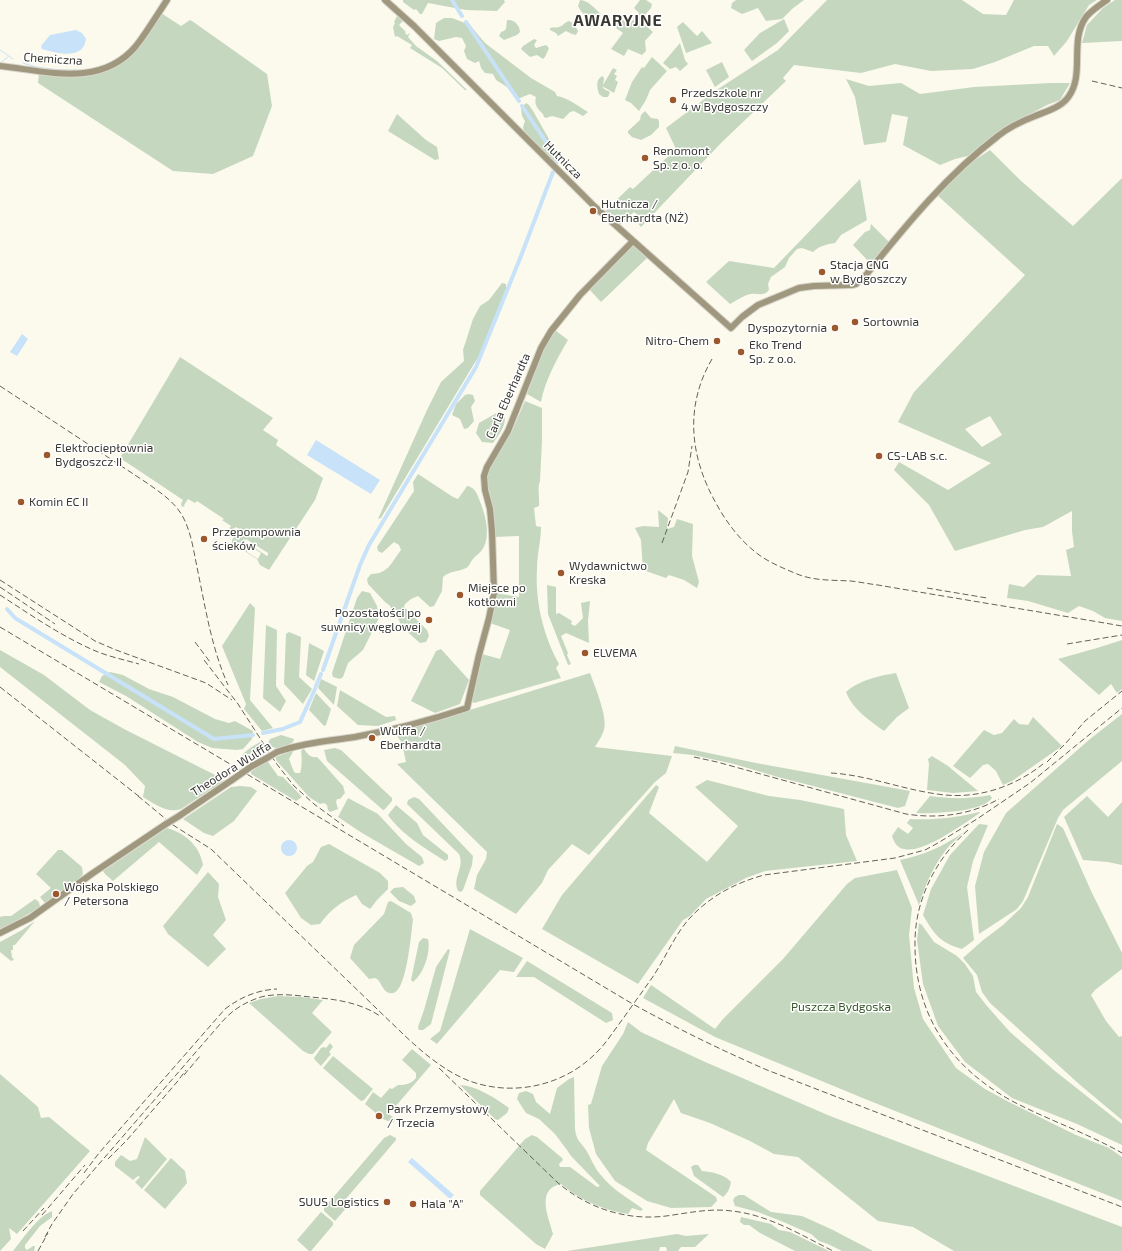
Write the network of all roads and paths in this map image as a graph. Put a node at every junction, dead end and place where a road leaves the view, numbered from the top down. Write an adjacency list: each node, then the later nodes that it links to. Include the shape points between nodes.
1 (167, 0): 4 (street, Chemiczna, via 136,46 120,61 106,69 71,74)
2 (385, 0): 5 (street, Hutnicza, via 594,206)
3 (1108, 0): 5 (street, Hutnicza, via 1089,14 1080,29 1077,71 1069,97 1057,107 1007,129 972,158 936,193 856,284 799,288 758,305 731,328)
4 (0, 66)
5 (633, 241): 6 (street, Carla Eberhardta, via 580,295 551,331 541,348 508,431 487,467 484,476 492,531 494,593)
6 (467, 708): 7 (street, Theodora Wulffa, bridge, via 401,727 296,746 277,752 252,766 30,918)
7 (0, 934)

